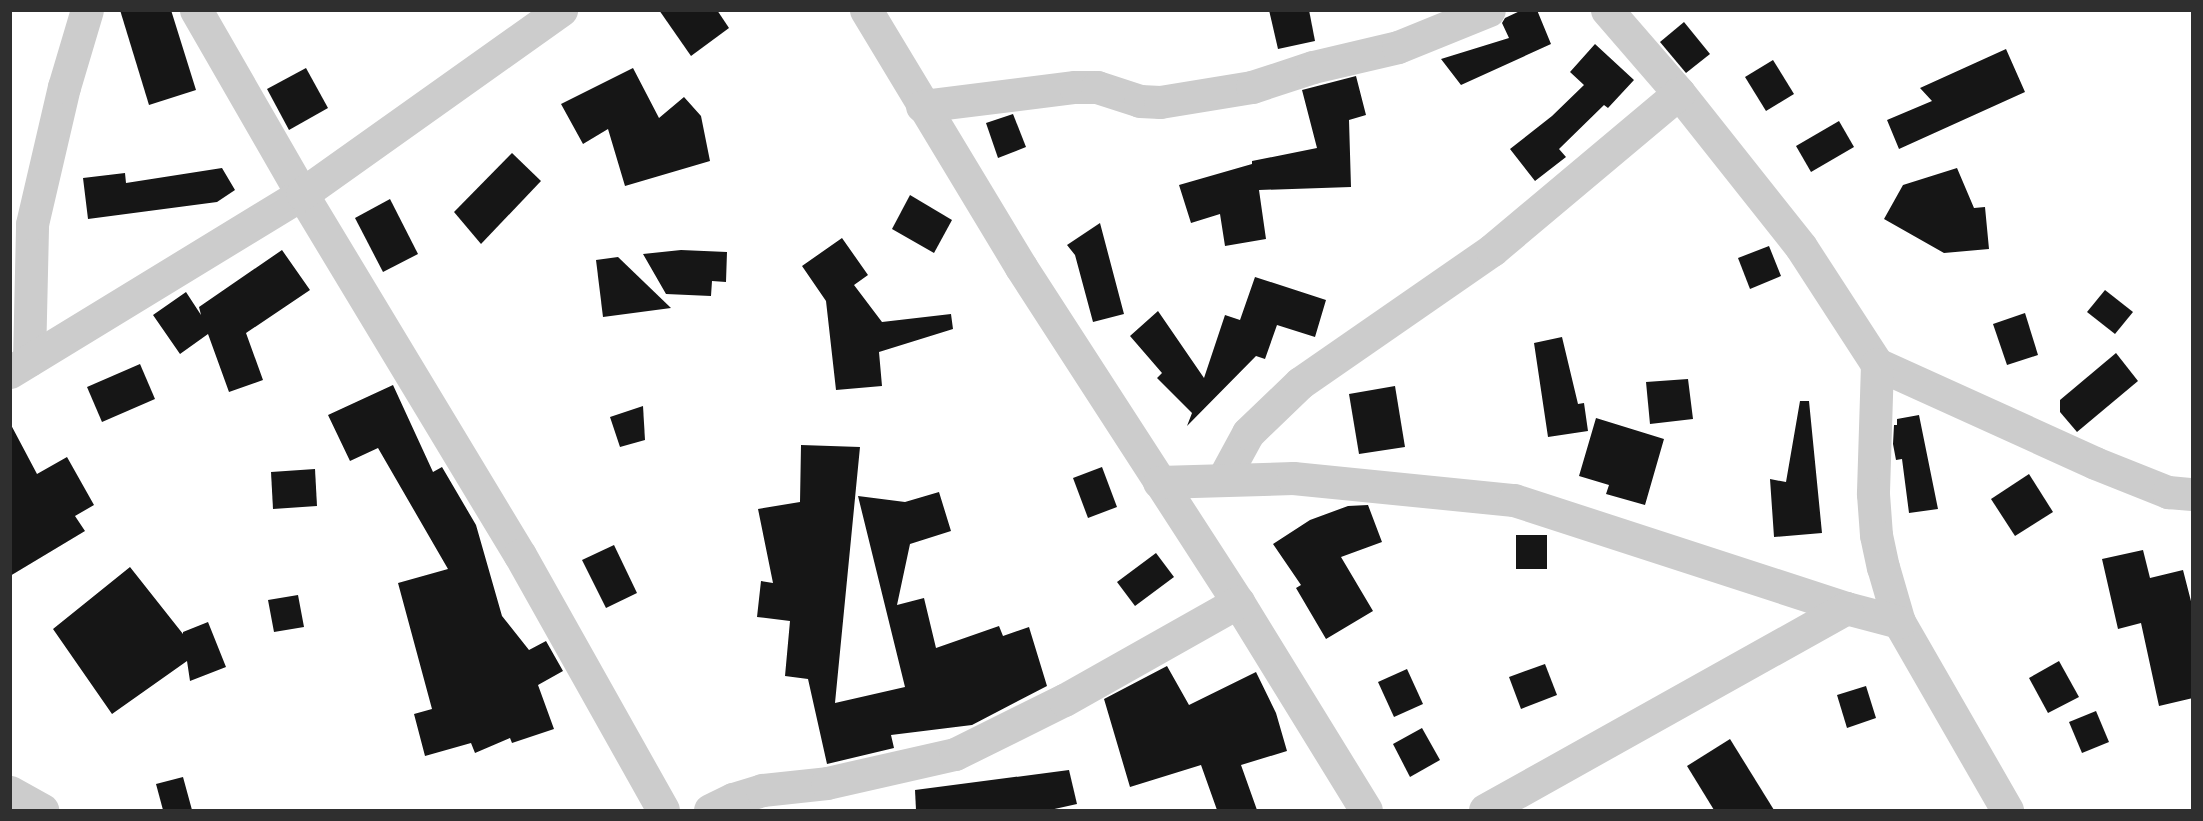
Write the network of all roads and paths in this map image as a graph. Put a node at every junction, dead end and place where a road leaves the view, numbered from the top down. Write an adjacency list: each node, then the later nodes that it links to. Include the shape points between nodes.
1 (87, 10): 11 (street, via 64,87 32,224)
2 (196, 10): 9 (street)
3 (561, 10): 9 (street)
4 (866, 10): 8 (street)
5 (1490, 10): 8 (street, via 1398,47 1313,67 1252,87 1188,98 1140,101 1097,87 1075,87)
6 (1607, 10): 7 (street)
7 (1679, 93): 10 (street, via 1802,247); 12 (street, via 1492,250 1300,383 1248,433)
8 (922, 106): 13 (street)
9 (303, 194): 11 (street); 20 (street, via 520,555)
10 (1877, 364): 14 (street, via 2095,463 2168,492); 17 (street, via 1873,494 1876,535)
11 (20, 366)
12 (1224, 479): 13 (street); 16 (street, via 1315,479 1514,500)
13 (1159, 482): 15 (street)
14 (2193, 494)
15 (1238, 602): 21 (street, via 1064,700 956,754 827,783 762,790); 22 (street)
16 (1846, 608): 17 (street); 23 (street)
17 (1899, 622): 24 (street)
18 (10, 792): 19 (street)
19 (42, 810)
20 (663, 810)
21 (710, 810)
22 (1366, 810)
23 (1485, 810)
24 (2007, 810)

